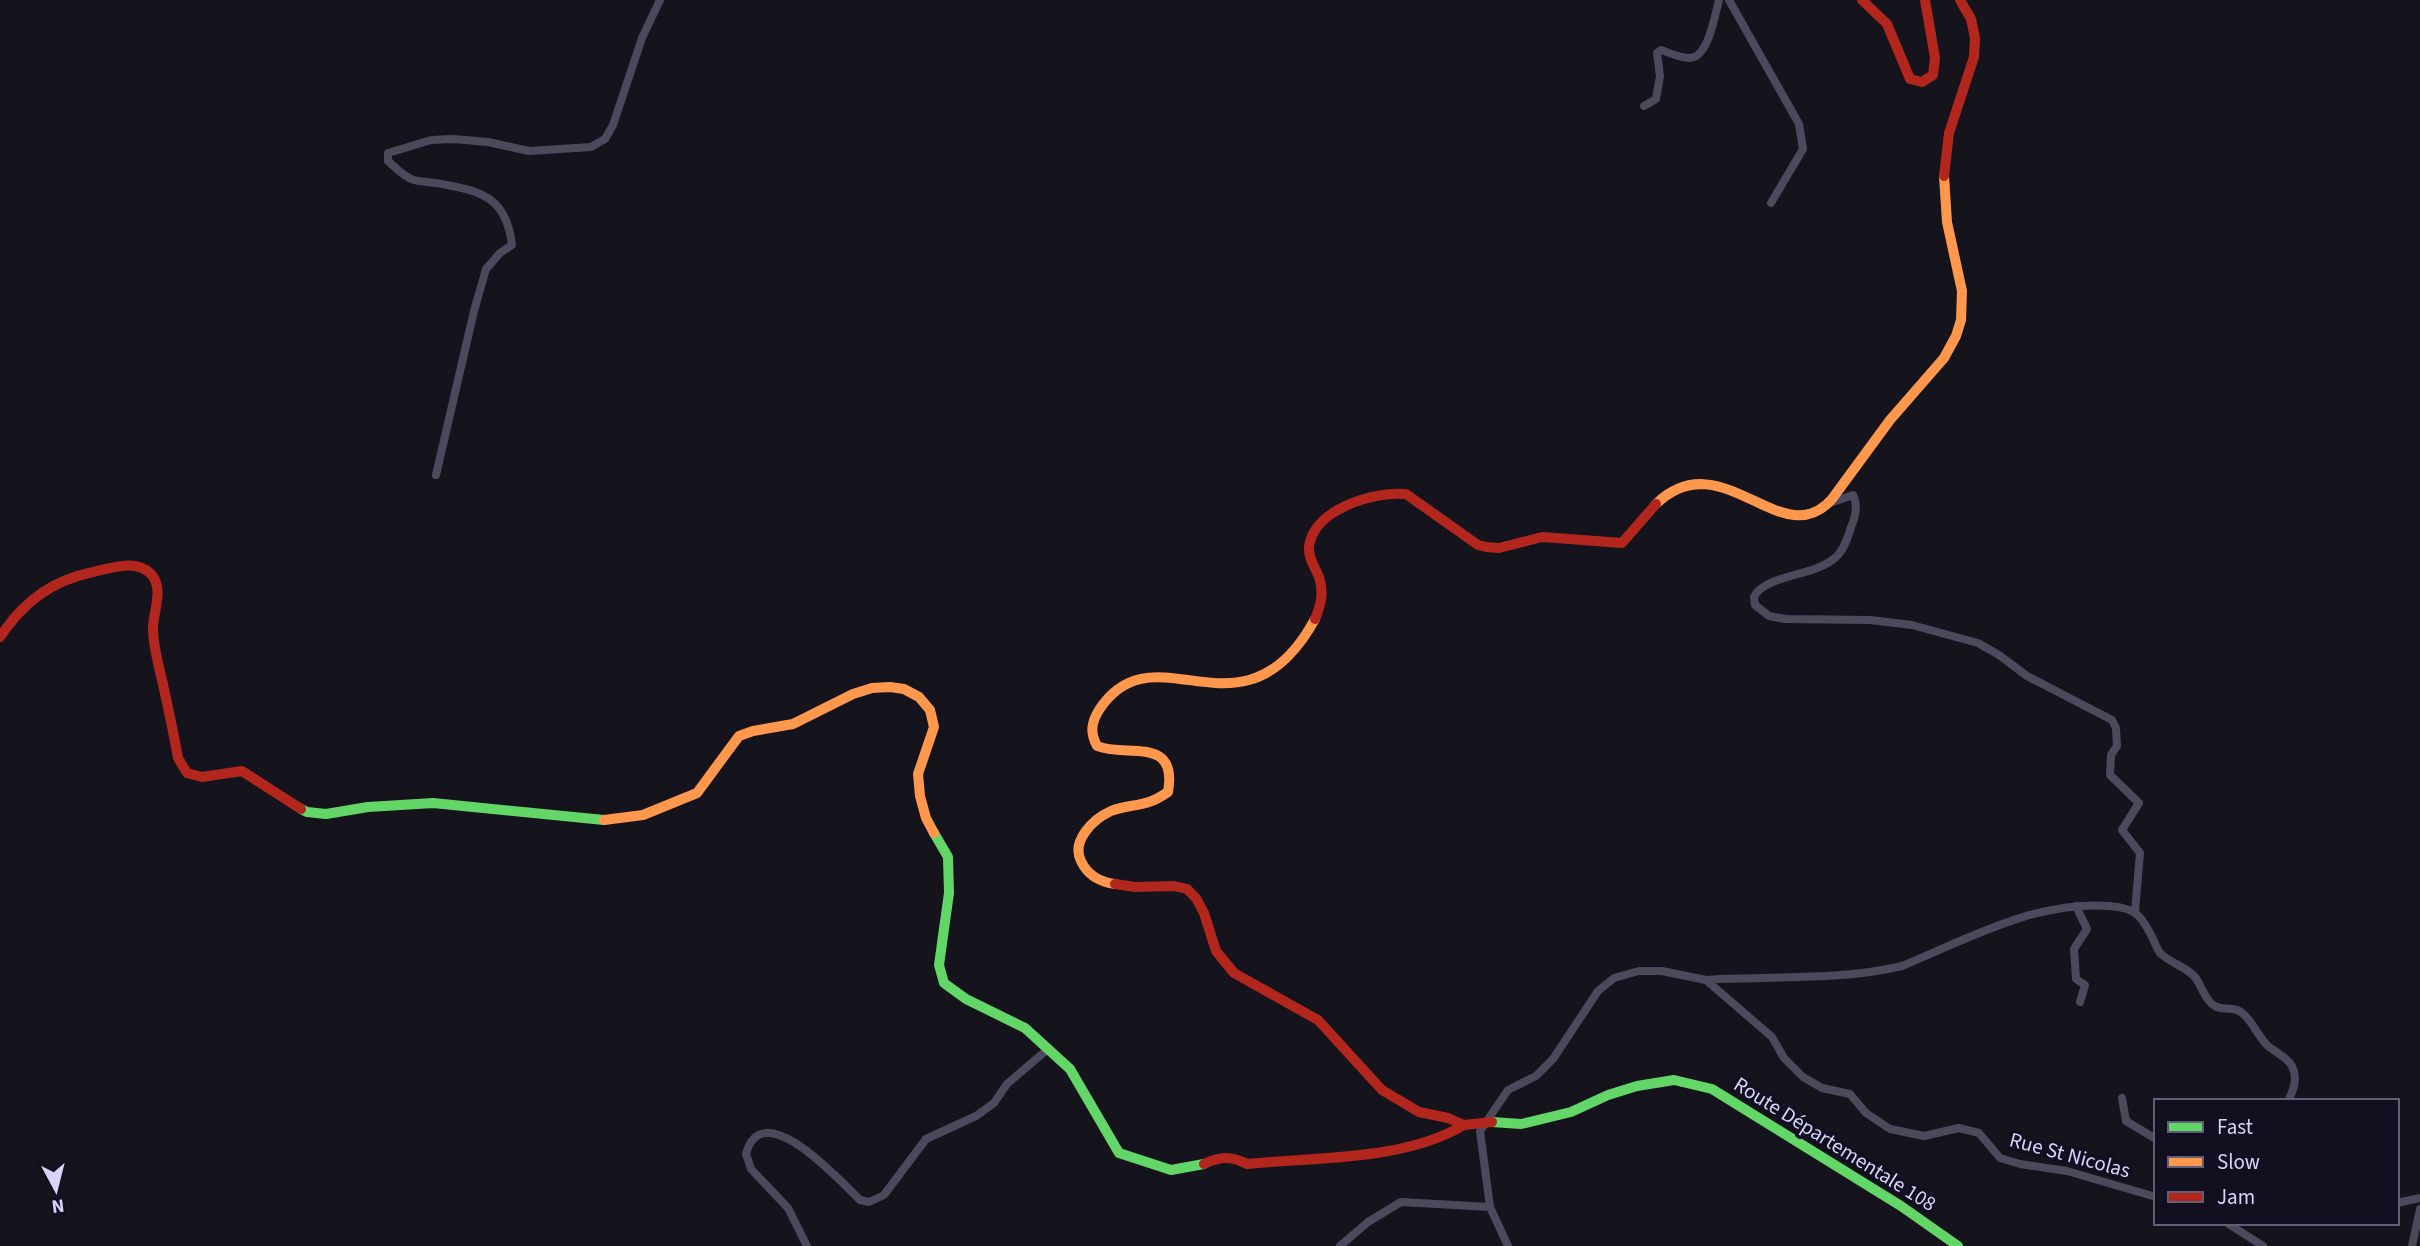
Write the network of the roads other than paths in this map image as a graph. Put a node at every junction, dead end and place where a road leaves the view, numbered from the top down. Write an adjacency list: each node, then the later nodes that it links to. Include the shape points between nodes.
1 (660, 0): 9 (street, via 605,139 590,147 529,152 488,142 431,140 388,153 388,161 414,180 484,193 501,210 510,228 512,245 486,269)
2 (1719, 0): 7 (street, via 1704,50 1696,57 1657,53 1656,99)
3 (1729, 0): 8 (street, via 1799,124 1803,149)
4 (1862, 0): 5 (main road, via 1887,24 1910,79 1922,82 1933,75 1935,58)
5 (1925, 0)
6 (1960, 0): 10 (main road, via 1971,23 1975,52 1945,149 1944,174 1947,222 1961,270 1961,321 1951,346)
7 (1644, 106)
8 (1771, 203)
9 (436, 475)
10 (1827, 504): 13 (street, via 1853,495 1856,502 1853,524 1836,557 1816,569 1762,586 1754,597 1755,605 1769,617 1912,625 1978,643 2027,676 2112,720 2117,746 2110,755 2109,775 2138,803 2122,831 2140,853); 20 (main road, Route Départementale 108, via 1814,514 1789,516 1735,491 1698,486 1664,497 1622,543 1542,537 1499,548 1478,545 1406,494 1365,498 1338,511 1311,538 1311,561 1322,592 1319,612 1296,647 1270,672 1241,682 1142,677 1112,691 1100,707 1091,728 1097,746 1115,753 1148,751 1167,766 1170,783 1168,792 1152,802 1111,811 1088,828 1078,844 1080,860 1091,876 1105,883 1187,889 1200,905 1216,951 1234,973 1318,1020 1382,1090 1419,1112)
11 (0, 637): 16 (main road, via 43,592 64,579 141,568 151,575 158,592 155,644 178,758 187,773 202,777 242,771 291,804 326,814 433,803 603,820 643,816 696,793 739,736 793,724 872,688 904,689 930,710 934,727 918,774 926,818 948,857 949,893 939,965 944,983 1025,1028)
12 (2076, 906): 13 (street); 14 (street, via 2017,919 1886,970 1842,976); 15 (street, via 2087,929 2074,949 2076,979 2085,985)
13 (2135, 911): 18 (street, via 2159,952 2196,979 2211,1004 2248,1018 2267,1045 2291,1063 2296,1076)
14 (1706, 980): 19 (street, Rue St Nicolas, via 1662,971 1614,978 1598,991 1553,1059 1536,1076 1508,1090); 22 (street, Rue St Nicolas, via 1772,1037 1803,1077 1822,1088 1850,1094 1866,1114 1890,1129 1924,1136 1959,1128 1979,1132 2000,1158 2067,1171)
15 (2080, 1002)
16 (1048, 1049): 20 (main road, via 1070,1069 1119,1153 1171,1170 1217,1158 1233,1157 1247,1164 1385,1152 1454,1133); 28 (street, via 1007,1084 994,1103 926,1139 877,1200 860,1200 787,1137 768,1133 752,1141 746,1154 751,1169 788,1208)
17 (2122, 1098): 21 (street, via 2126,1121)
18 (2289, 1099)
19 (1486, 1122): 20 (main road, Route Départementale 108); 25 (street, via 1480,1131); 31 (main road, Route Départementale 108, via 1521,1124 1571,1112 1637,1086 1674,1080 1712,1089)
20 (1464, 1125)
21 (2154, 1138)
22 (2154, 1196)
23 (2420, 1198): 24 (street)
24 (2399, 1203)
25 (1489, 1207): 29 (street, via 1401,1202); 30 (street)
26 (2420, 1209): 33 (street)
27 (2230, 1225): 32 (street)
28 (807, 1246)
29 (1340, 1246)
30 (1508, 1246)
31 (1958, 1246)
32 (2263, 1246)
33 (2412, 1246)

